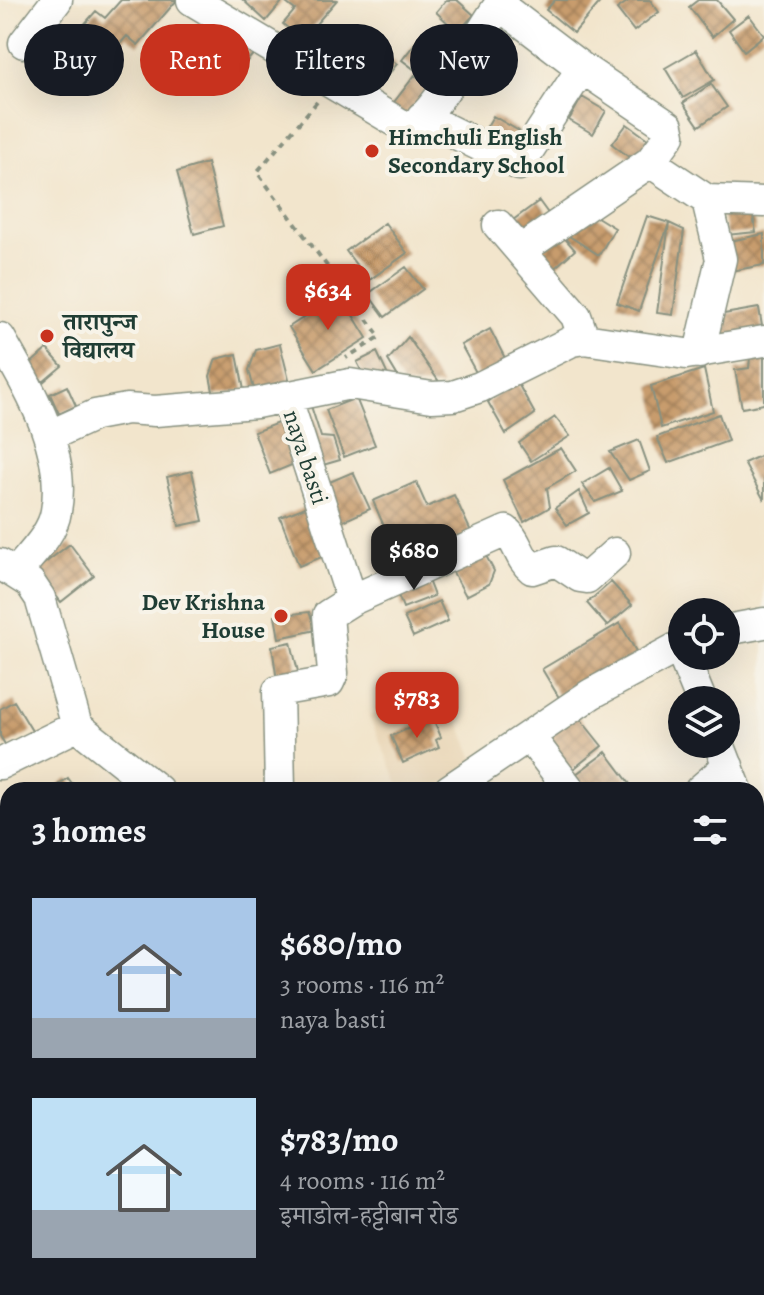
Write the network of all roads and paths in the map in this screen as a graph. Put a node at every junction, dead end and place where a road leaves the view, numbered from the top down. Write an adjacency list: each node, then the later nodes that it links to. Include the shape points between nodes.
1 (57, 0): 4 (street)
2 (192, 0): 5 (street)
3 (501, 2): 6 (street); 9 (street)
4 (39, 24)
5 (266, 45)
6 (582, 68): 9 (street, via 519,165); 10 (street, via 668,126 668,143)
7 (323, 96): 19 (path, via 257,172 380,337 323,371)
8 (351, 96): 9 (street, via 407,128)
9 (422, 117)
10 (650, 162): 11 (street); 14 (street)
11 (707, 200): 12 (street); 18 (street, via 721,259)
12 (764, 202)
13 (498, 225): 14 (street)
14 (521, 250): 16 (street, via 576,316)
15 (0, 338): 21 (street)
16 (584, 339): 18 (street); 19 (street, via 453,396 350,384)
17 (764, 341): 18 (street)
18 (699, 353)
19 (325, 389): 20 (street)
20 (286, 396): 21 (street, via 256,403 127,409 95,415); 24 (street, naya basti)
21 (49, 436): 23 (street, via 56,512 46,535)
22 (615, 553): 24 (street, via 587,578 556,561 532,569 506,531)
23 (8, 569): 28 (street, via 40,598)
24 (352, 600): 33 (street, via 328,615 333,673 329,682 278,691)
25 (764, 623): 26 (street)
26 (740, 627)
27 (668, 655): 29 (street, via 631,670)
28 (77, 726): 30 (street); 32 (street)
29 (529, 736): 34 (street); 35 (street)
30 (0, 764)
31 (728, 767): 36 (street)
32 (136, 782)
33 (280, 782)
34 (461, 782)
35 (564, 782)
36 (710, 782)

